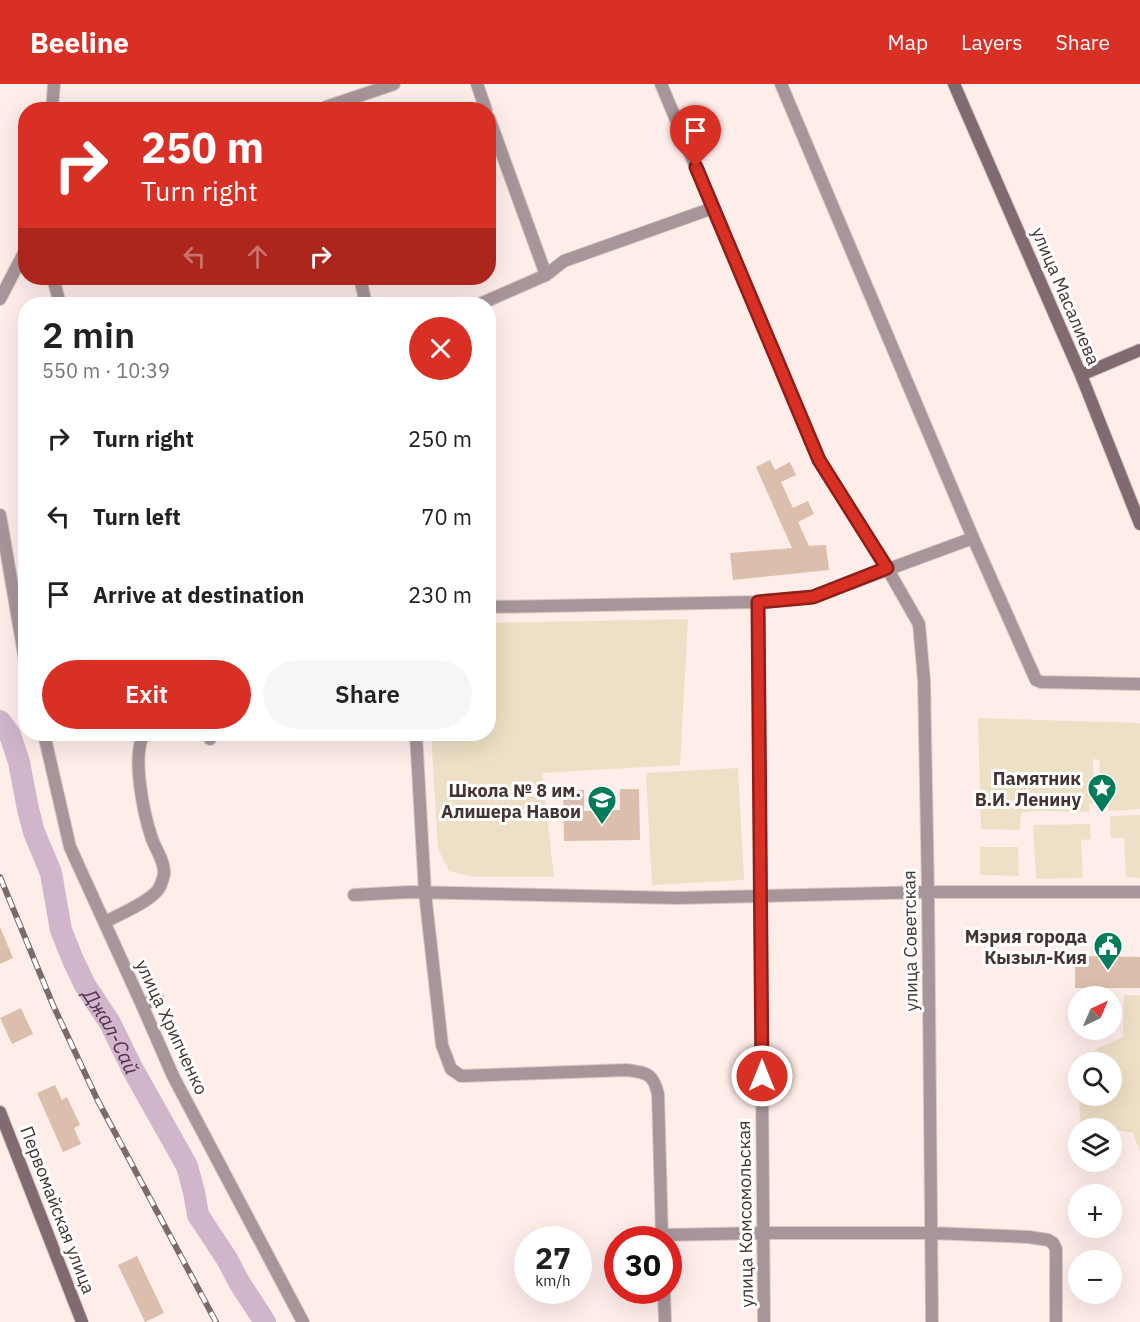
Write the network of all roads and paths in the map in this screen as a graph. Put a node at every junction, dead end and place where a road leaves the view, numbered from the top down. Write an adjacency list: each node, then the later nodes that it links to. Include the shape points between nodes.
1 (54, 84): 8 (street)
2 (394, 84): 7 (street)
3 (477, 84): 10 (street)
4 (661, 84): 12 (street, улица Советская)
5 (781, 84): 21 (street)
6 (954, 84): 18 (main road, улица Масалиева)
7 (360, 90): 9 (street)
8 (53, 102)
9 (336, 102)
10 (483, 102)
11 (496, 137): 14 (street)
12 (713, 208): 14 (street, via 564,261); 22 (street, улица Советская, via 819,460)
13 (18, 264): 16 (street)
14 (546, 275): 15 (street)
15 (496, 297)
16 (0, 299)
17 (1140, 350): 18 (main road)
18 (1081, 375): 20 (main road, улица Масалиева)
19 (0, 515): 25 (street)
20 (1140, 524)
21 (973, 538): 22 (street); 26 (street, via 1036,680)
22 (887, 568): 23 (street, via 813,597); 30 (street, улица Советская, via 919,624 924,680)
23 (758, 602): 24 (street); 34 (street, улица Комсомольская)
24 (496, 607)
25 (18, 620)
26 (1140, 684)
27 (46, 741): 35 (street, улица Хрипченко, via 70,847)
28 (142, 741): 35 (street, via 138,752 145,812 164,875 158,891)
29 (416, 741): 32 (street)
30 (928, 892): 31 (street); 34 (street); 41 (street, улица Советская)
31 (1140, 892)
32 (425, 893): 33 (street); 34 (street); 39 (street, via 442,1045 451,1069 461,1076 627,1070 651,1076 658,1094)
33 (354, 895)
34 (760, 896): 40 (street, улица Комсомольская)
35 (105, 922): 37 (street, улица Хрипченко)
36 (158, 998): 37 (street)
37 (142, 1005): 45 (street, улица Хрипченко, via 173,1076)
38 (0, 1112): 44 (main road, Первомайская улица)
39 (662, 1226)
40 (763, 1233): 41 (street); 42 (street); 47 (street, улица Комсомольская)
41 (931, 1233): 48 (street, улица Советская); 49 (street, via 1048,1240 1056,1249)
42 (682, 1236)
43 (664, 1304): 46 (street)
44 (82, 1322)
45 (303, 1322)
46 (665, 1322)
47 (764, 1322)
48 (933, 1322)
49 (1056, 1322)

